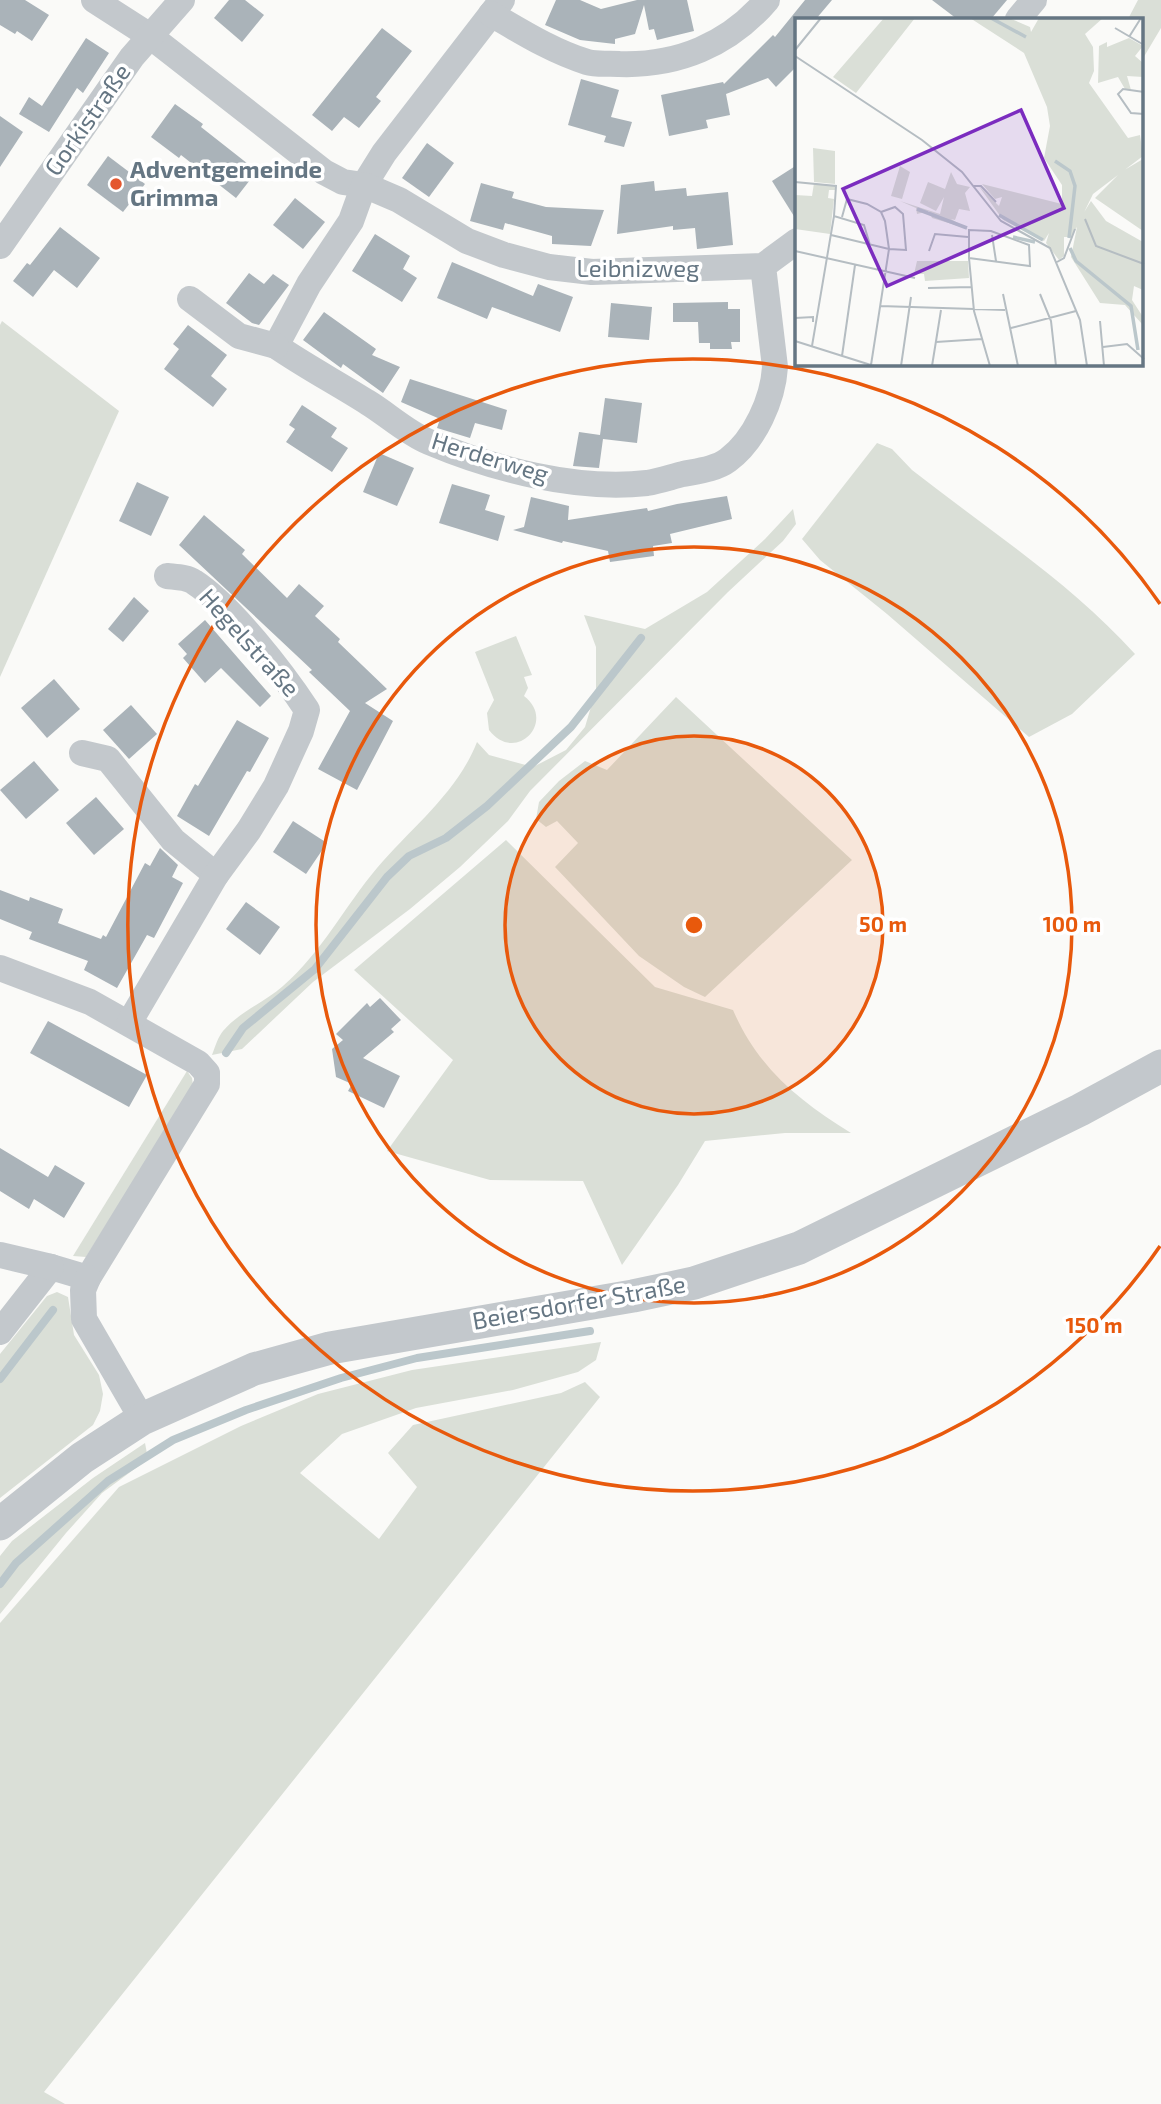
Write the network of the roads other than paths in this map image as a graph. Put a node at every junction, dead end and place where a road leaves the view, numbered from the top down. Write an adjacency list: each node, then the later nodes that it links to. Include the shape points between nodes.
1 (94, 0): 7 (street, Leibnizweg)
2 (182, 0): 7 (street, Gorkistraße)
3 (766, 0): 5 (street, via 750,20 696,52 668,61 634,64 590,63 550,48)
4 (1034, 0): 6 (street)
5 (496, 7): 8 (street)
6 (1019, 18)
7 (150, 36): 8 (street, Leibnizweg, via 324,172); 10 (street, Gorkistraße)
8 (364, 186): 11 (street, Leibnizweg, via 399,200 467,241 549,267 592,272); 13 (street, via 351,221 309,284)
9 (795, 242): 11 (street)
10 (0, 246)
11 (763, 266): 13 (street, Herderweg, via 775,367 774,382 754,429 728,460 650,482 601,483 529,475 466,456 426,441)
12 (190, 299): 13 (street, Herderweg, via 239,336)
13 (276, 346)
14 (167, 576): 16 (street, Hegelstraße, via 192,580 229,614 307,710 275,786)
15 (82, 753): 16 (street, via 108,759 173,840)
16 (216, 875): 18 (street, Hegelstraße)
17 (0, 968): 18 (street, via 90,1002)
18 (129, 1023): 22 (street, via 198,1063 207,1073 207,1084)
19 (1161, 1066): 24 (street, Beiersdorfer Straße, via 799,1248 681,1285 330,1348 254,1369)
20 (0, 1255): 21 (street)
21 (51, 1267): 22 (street); 23 (street)
22 (88, 1278): 24 (street, via 83,1290 85,1320)
23 (0, 1332)
24 (142, 1419): 25 (street, Beiersdorfer Straße, via 82,1458)
25 (0, 1524)

